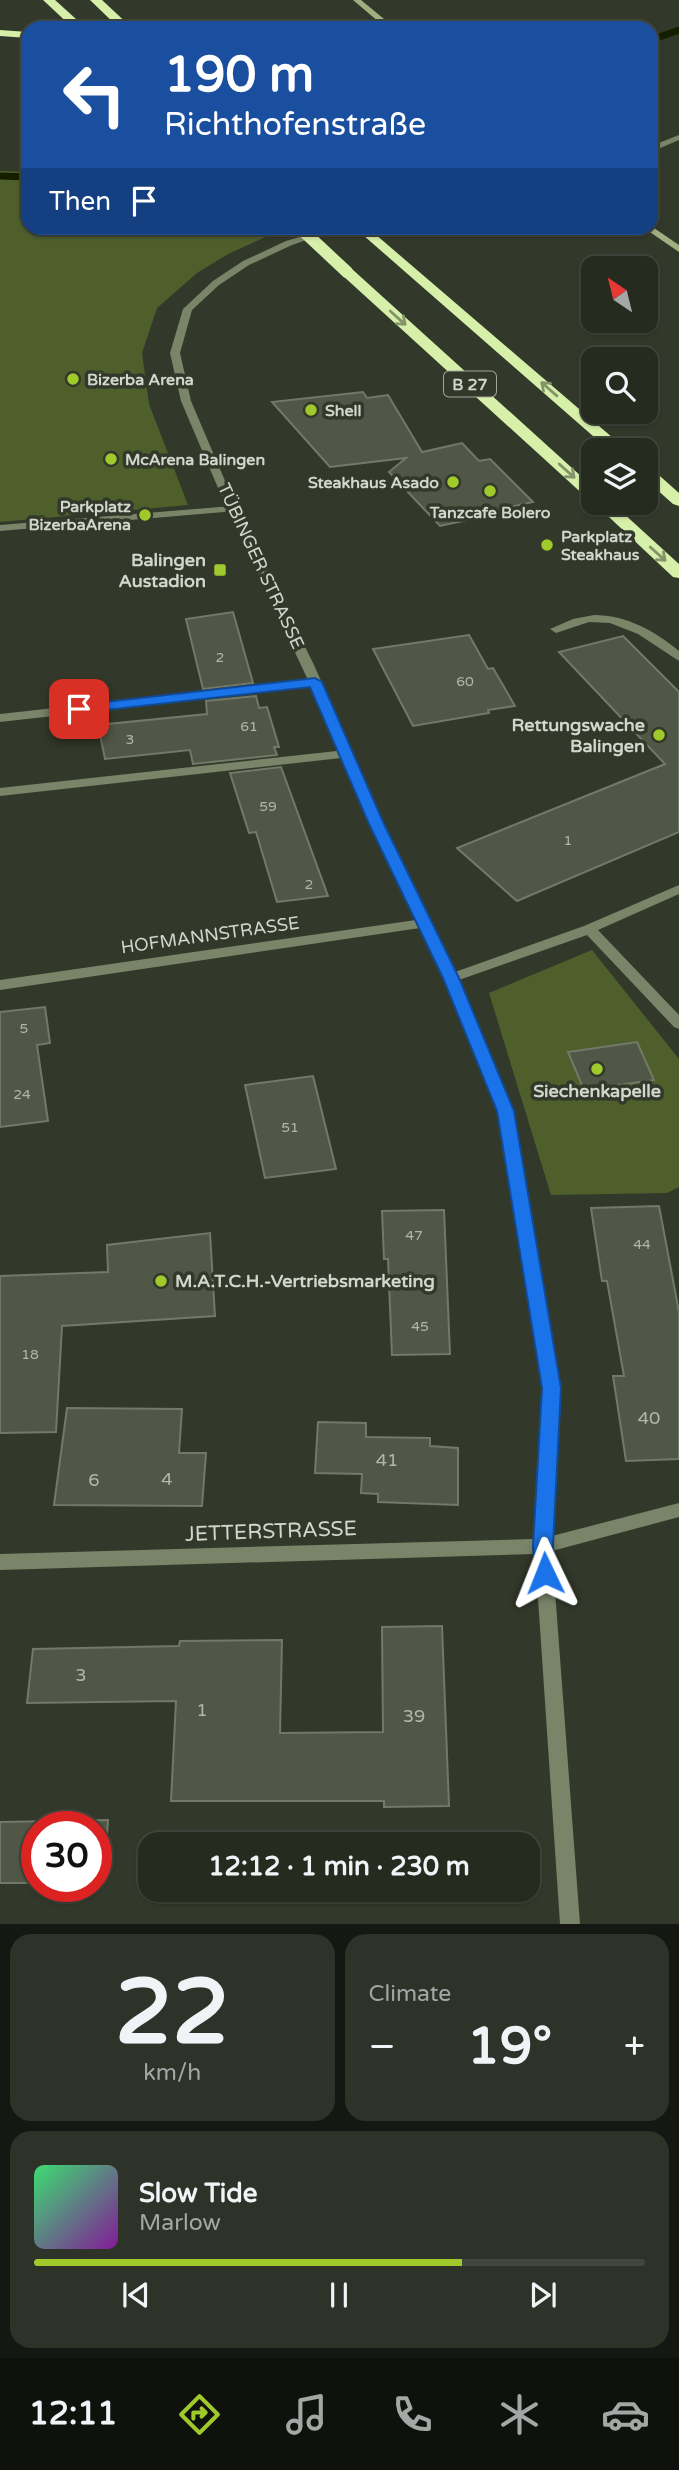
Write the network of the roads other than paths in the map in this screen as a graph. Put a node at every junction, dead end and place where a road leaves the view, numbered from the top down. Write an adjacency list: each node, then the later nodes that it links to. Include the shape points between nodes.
1 (49, 0): 4 (highway)
2 (96, 0): 5 (highway)
3 (357, 0): 6 (street)
4 (72, 21)
5 (118, 21)
6 (382, 21)
7 (0, 33): 8 (highway)
8 (21, 34)
9 (679, 137): 10 (street)
10 (658, 146)
11 (307, 235): 18 (highway, B 27, one-way to 18, bridge)
12 (315, 235): 20 (street, TÜBINGER STRASSE, via 246,263 188,309 175,353 186,401)
13 (368, 235): 16 (highway, B 27, one-way to 13)
14 (658, 235): 15 (street)
15 (679, 249)
16 (605, 438)
17 (658, 483): 19 (highway)
18 (581, 484)
19 (679, 501)
20 (232, 509): 22 (street); 26 (street, TÜBINGER STRASSE)
21 (615, 515): 23 (highway, one-way to 23)
22 (0, 528)
23 (679, 573)
24 (556, 629): 25 (street, via 598,618 629,625 663,642)
25 (679, 657)
26 (315, 682): 27 (street); 28 (street, TÜBINGER STRASSE)
27 (0, 718)
28 (346, 754): 29 (street); 31 (street, TÜBINGER STRASSE)
29 (0, 792)
30 (679, 889): 32 (street)
31 (426, 923): 33 (street, TÜBINGER STRASSE); 34 (street, HOFMANNSTRASSE)
32 (589, 929): 33 (street); 35 (street)
33 (451, 978): 37 (street, TÜBINGER STRASSE, via 505,1111 551,1388)
34 (0, 985)
35 (679, 1024)
36 (679, 1510): 37 (street)
37 (543, 1546): 38 (street, JETTERSTRASSE); 39 (street, TÜBINGER STRASSE)
38 (0, 1562)
39 (570, 1924)

